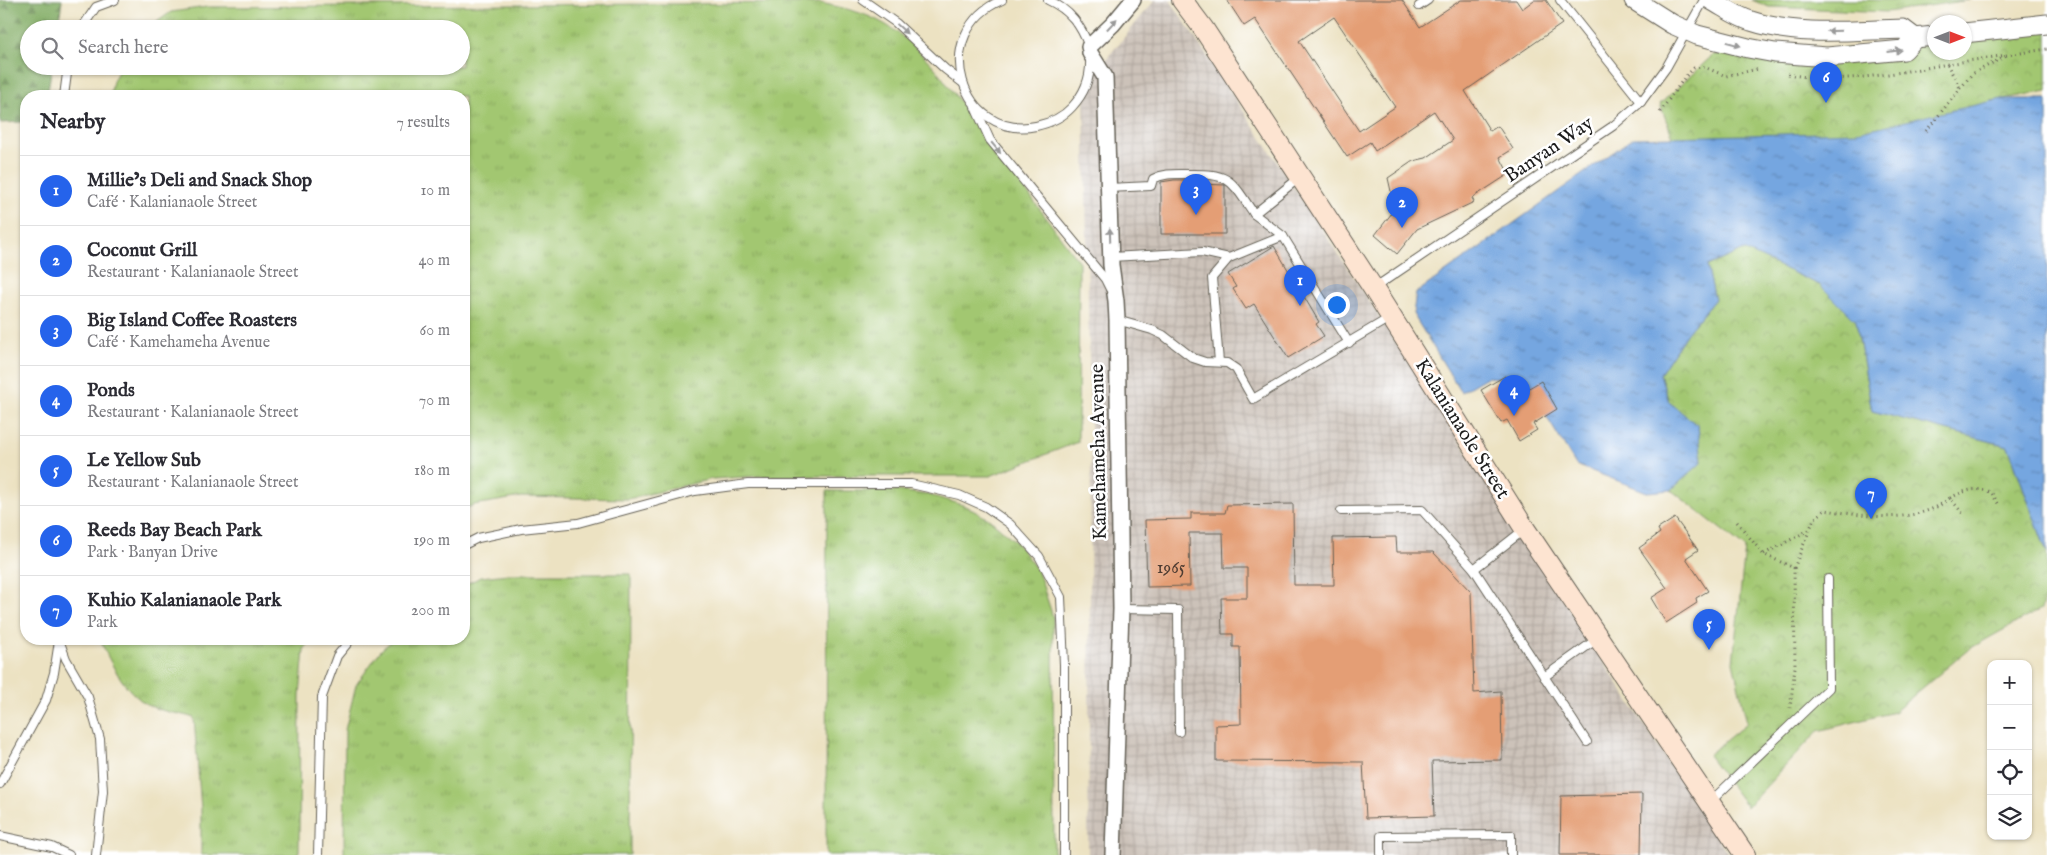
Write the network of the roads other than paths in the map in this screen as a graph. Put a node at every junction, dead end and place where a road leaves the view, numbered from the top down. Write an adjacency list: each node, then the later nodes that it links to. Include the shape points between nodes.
1 (115, 0): 13 (lane, via 96,7)
2 (863, 0): 21 (lane, one-way to 21, via 896,23)
3 (1002, 0): 21 (lane, via 978,16 967,30 960,48 959,68)
4 (1048, 0): 19 (lane, via 1072,16 1083,30)
5 (1133, 0): 19 (street, one-way to 5)
6 (1182, 0): 25 (main road, Kalanianaole Street)
7 (1428, 0): 12 (lane)
8 (1560, 0): 23 (lane)
9 (1634, 0): 15 (street, via 1672,24)
10 (1704, 0): 15 (lane, Banyan Way)
11 (1711, 0): 18 (street, one-way to 11, via 1903,29 1820,32 1774,28 1749,21)
12 (1419, 6)
13 (87, 20)
14 (2047, 24): 16 (street)
15 (1688, 30): 18 (street, one-way to 18, via 1748,48 1827,57 1904,50); 23 (lane, Banyan Way)
16 (1972, 32)
17 (1927, 37): 18 (street)
18 (1914, 38)
19 (1089, 50): 24 (lane, via 1087,82 1079,100 1065,114 1047,124 1028,128 1008,126 990,118); 26 (street, Kamehameha Avenue, via 1105,78)
20 (67, 75): 22 (lane)
21 (963, 83): 24 (lane)
22 (65, 90)
23 (1641, 102): 31 (lane, Banyan Way, via 1613,126)
24 (975, 105): 32 (lane, one-way to 32, via 990,140 1105,279)
25 (1300, 177): 27 (lane); 31 (main road, Kalanianaole Street)
26 (1108, 188): 27 (lane, via 1150,186 1153,179 1161,175 1221,176 1234,185); 29 (street, Kamehameha Avenue, one-way to 26)
27 (1254, 214): 28 (lane)
28 (1283, 236): 30 (lane); 35 (lane)
29 (1111, 257): 30 (lane, via 1202,252); 32 (street, Kamehameha Avenue)
30 (1229, 258): 36 (lane, via 1212,278)
31 (1373, 288): 33 (main road, Kalanianaole Street)
32 (1116, 301): 34 (street, Kamehameha Avenue)
33 (1391, 317): 35 (lane); 38 (main road, Kalanianaole Street)
34 (1117, 320): 36 (lane, via 1163,335 1193,358); 42 (street, Kamehameha Avenue)
35 (1349, 343): 36 (lane, via 1253,400 1236,370 1227,363)
36 (1219, 362)
37 (1341, 511): 40 (lane, via 1422,510)
38 (1524, 528): 40 (lane); 43 (main road, Kalanianaole Street)
39 (470, 542): 56 (lane, via 521,529 578,523 695,491 748,484 911,484 959,495 986,506 1010,524 1039,556 1061,597)
40 (1474, 569): 47 (lane)
41 (1828, 579): 51 (lane, via 1829,688)
42 (1121, 608): 48 (lane, via 1178,610); 57 (street, Kamehameha Avenue)
43 (1599, 638): 47 (lane); 51 (main road, Kalanianaole Street)
44 (58, 645): 50 (lane, via 46,700)
45 (61, 645): 54 (lane, via 88,697 100,739 103,791)
46 (346, 645): 55 (lane, via 337,656 322,697)
47 (1544, 677): 49 (lane)
48 (1179, 732)
49 (1587, 742)
50 (0, 784)
51 (1710, 802): 60 (main road, Kalanianaole Street)
52 (0, 836): 53 (lane, via 52,847)
53 (69, 855)
54 (96, 855)
55 (318, 855)
56 (1064, 855)
57 (1113, 855)
58 (1381, 855): 59 (lane, via 1381,836 1511,836)
59 (1511, 855)
60 (1745, 855)

